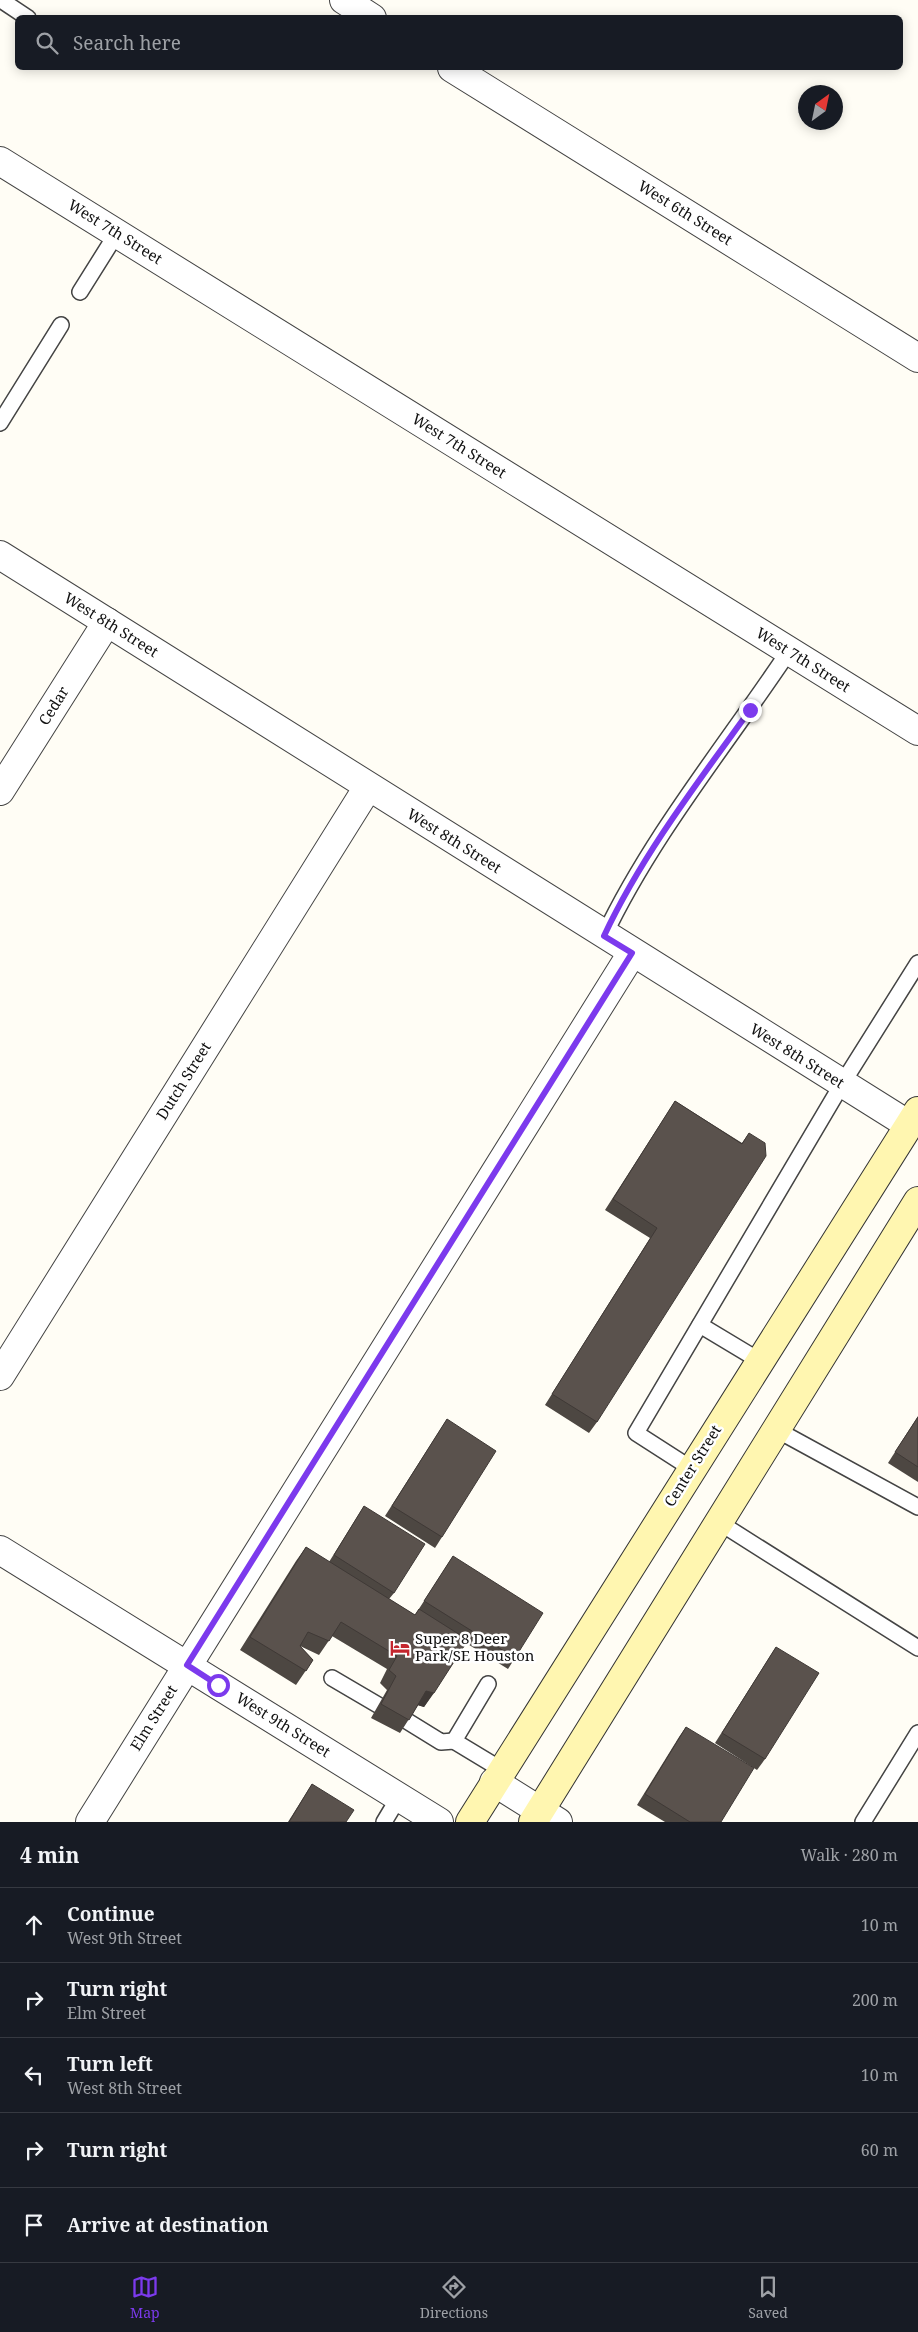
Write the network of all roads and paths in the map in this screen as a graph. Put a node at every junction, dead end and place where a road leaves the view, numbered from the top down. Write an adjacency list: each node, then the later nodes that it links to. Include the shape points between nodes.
1 (1, 0): 3 (lane)
2 (344, 0): 4 (street)
3 (24, 15)
4 (367, 15)
5 (455, 70): 10 (street, West 6th Street)
6 (0, 161): 7 (street, West 7th Street)
7 (116, 233): 8 (lane); 14 (street, West 7th Street)
8 (80, 292)
9 (60, 325): 11 (lane)
10 (918, 358)
11 (0, 423)
12 (0, 555): 13 (street, West 8th Street)
13 (107, 622): 16 (street, West 8th Street); 17 (street, Cedar)
14 (789, 651): 15 (street, West 7th Street); 18 (lane, via 686,800 617,908)
15 (918, 731)
16 (368, 787): 18 (street, West 8th Street); 26 (street, Dutch Street)
17 (0, 791)
18 (604, 936): 19 (street, West 8th Street)
19 (632, 953): 21 (street, West 8th Street); 33 (street, Elm Street)
20 (918, 963): 21 (lane)
21 (842, 1084): 22 (street, West 8th Street); 24 (lane)
22 (913, 1118): 25 (main road, Center Street)
23 (918, 1201): 27 (main road)
24 (700, 1324): 25 (lane); 28 (lane, via 636,1433)
25 (760, 1361): 28 (main road, Center Street)
26 (0, 1376)
27 (777, 1430): 29 (lane); 30 (main road)
28 (692, 1469): 40 (main road, Center Street)
29 (918, 1507)
30 (720, 1523): 32 (lane); 42 (main road)
31 (0, 1550): 33 (street, West 9th Street)
32 (918, 1648)
33 (187, 1665): 41 (street, West 9th Street); 43 (street, Elm Street)
34 (332, 1678): 36 (lane)
35 (488, 1684): 39 (lane)
36 (378, 1705)
37 (407, 1721): 39 (lane, via 441,1742)
38 (918, 1733): 47 (lane)
39 (454, 1741): 40 (lane)
40 (498, 1776): 42 (street); 46 (main road, Center Street)
41 (399, 1798): 44 (lane); 45 (street, West 9th Street)
42 (543, 1818)
43 (90, 1822)
44 (384, 1822)
45 (439, 1822)
46 (470, 1822)
47 (863, 1822)

